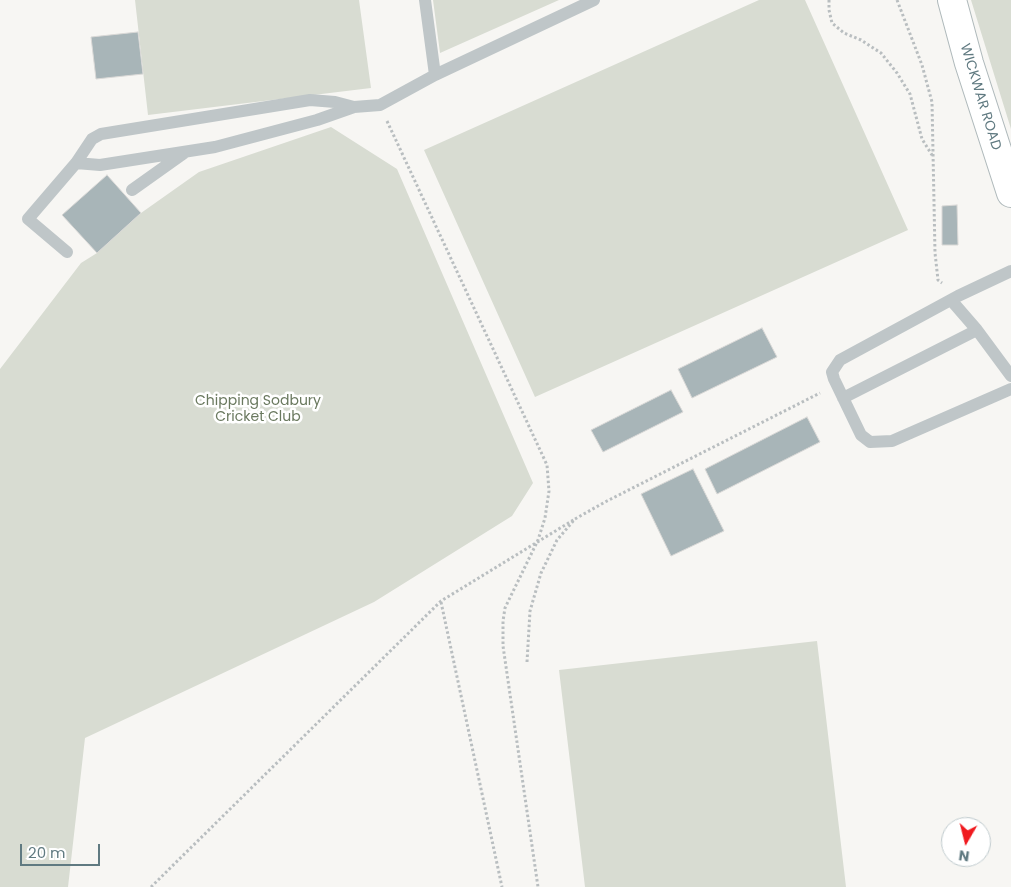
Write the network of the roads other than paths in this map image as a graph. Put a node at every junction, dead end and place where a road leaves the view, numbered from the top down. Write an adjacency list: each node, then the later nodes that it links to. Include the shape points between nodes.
1 (425, 0): 4 (lane)
2 (594, 0): 4 (lane)
3 (952, 0): 9 (main road, WICKWAR ROAD)
4 (435, 75): 5 (lane, via 380,105)
5 (354, 107): 6 (lane, via 317,120); 7 (lane, via 310,100 101,134 92,140)
6 (186, 152): 7 (lane, via 100,165); 8 (lane)
7 (76, 163): 10 (lane, via 28,220)
8 (132, 190)
9 (1011, 193)
10 (67, 252)
11 (1011, 272): 12 (lane)
12 (954, 298): 13 (lane); 16 (lane, via 840,360 832,375)
13 (977, 330): 14 (lane); 16 (lane)
14 (1011, 376)
15 (1011, 389): 16 (lane, via 892,441 877,442 870,442 861,435)
16 (843, 398)

